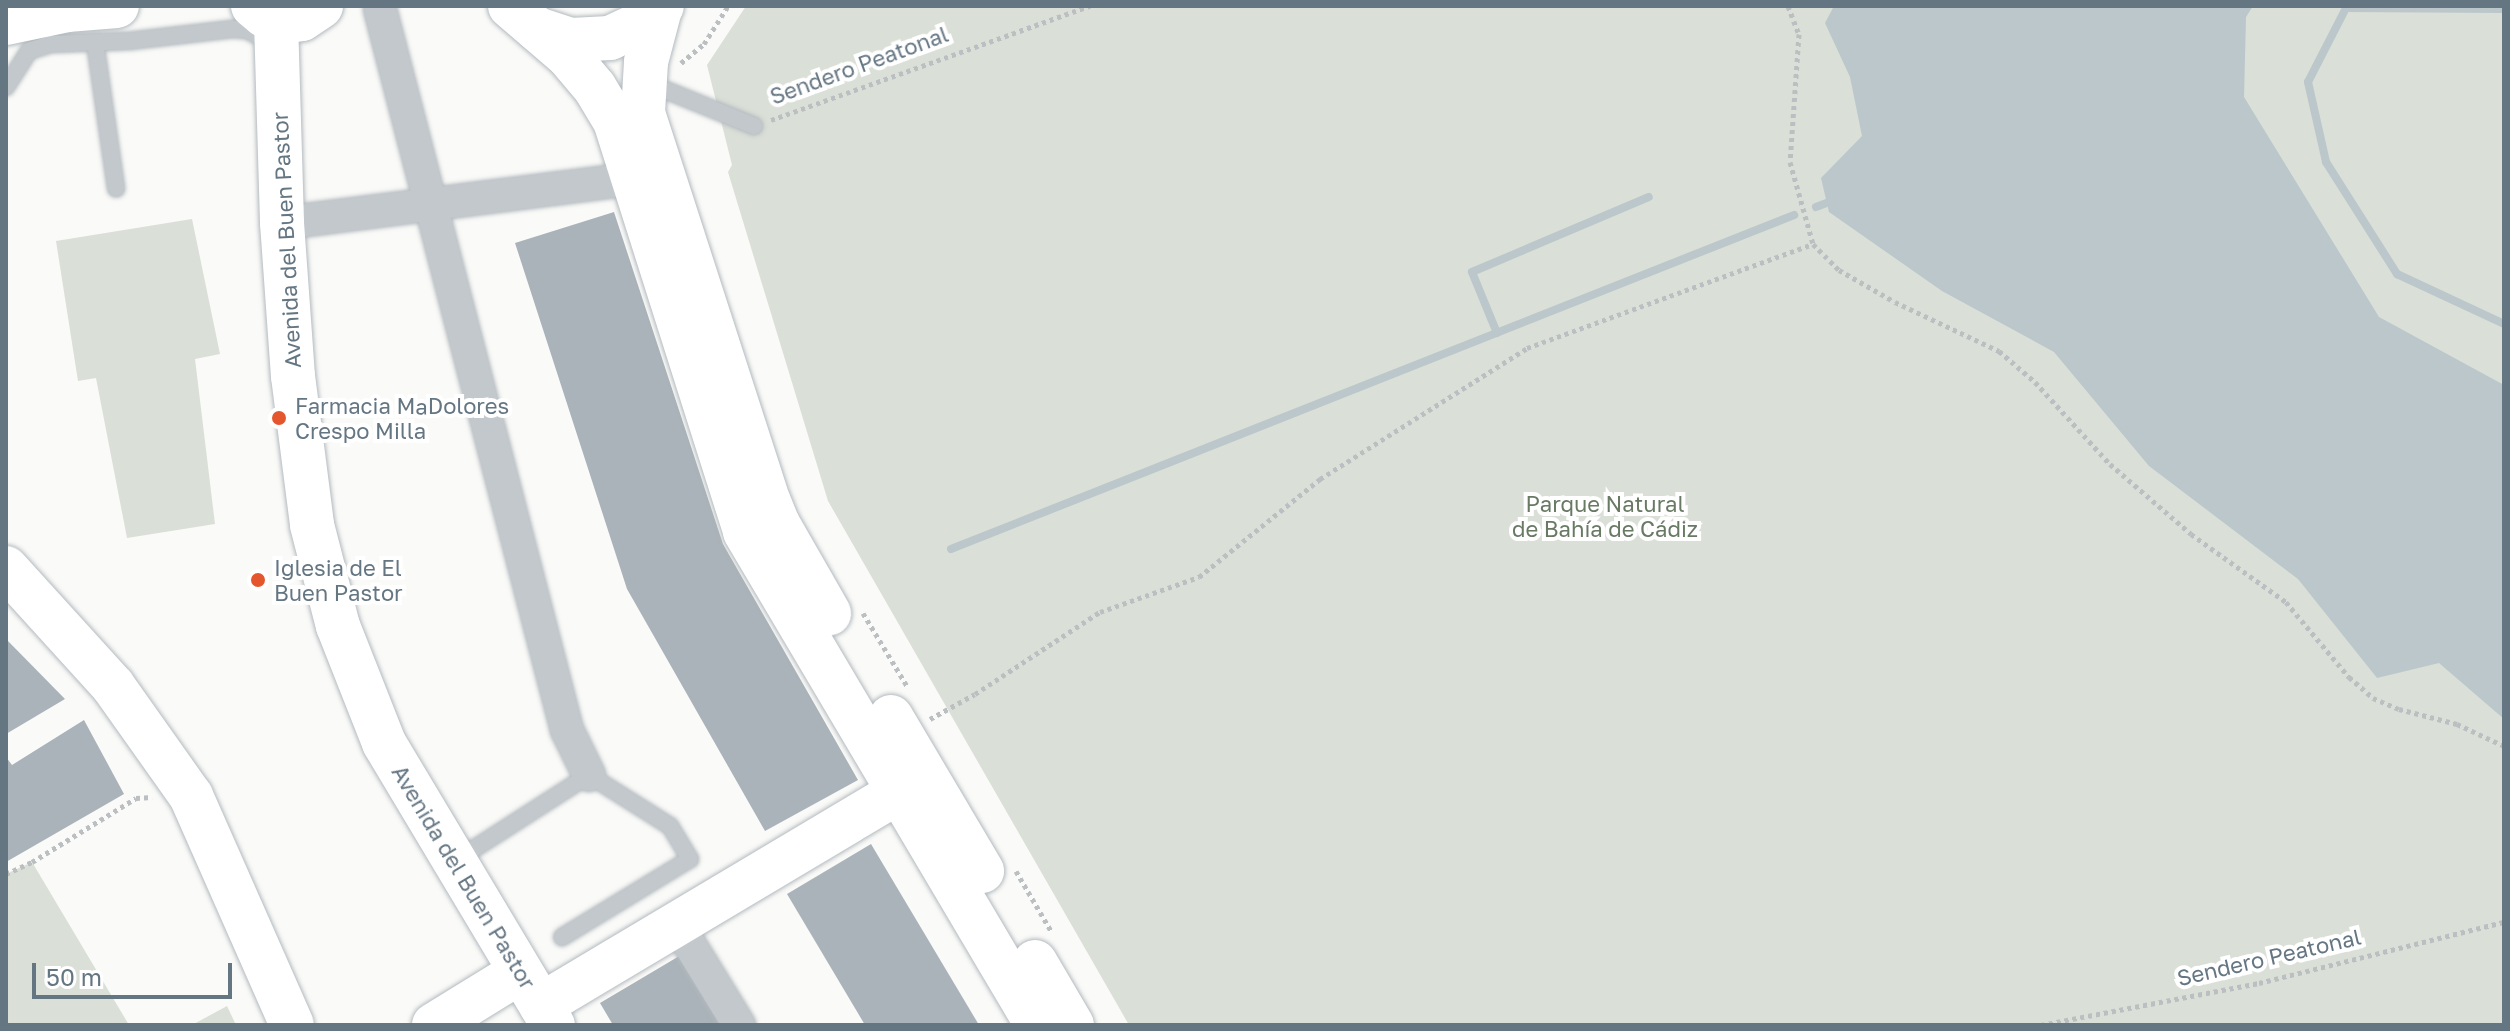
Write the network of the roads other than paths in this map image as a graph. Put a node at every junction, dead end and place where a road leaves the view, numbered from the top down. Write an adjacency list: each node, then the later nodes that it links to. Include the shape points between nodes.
1 (321, 6): 5 (street, via 302,19)
2 (661, 7): 4 (street, via 629,32 600,40 571,40); 9 (street)
3 (380, 9): 13 (street)
4 (522, 16): 11 (street, via 595,88 615,121)
5 (262, 17): 7 (lane, via 247,30); 14 (street, Avenida del Buen Pastor)
6 (6, 23): 7 (street, via 67,10)
7 (106, 24): 8 (lane, via 29,51); 12 (lane)
8 (6, 87)
9 (656, 89): 10 (lane, Sendero Peatonal); 26 (street, via 643,113 778,524)
10 (754, 126)
11 (632, 179): 13 (street); 17 (street, via 745,532)
12 (116, 188)
13 (430, 205): 14 (street); 16 (street, via 567,730)
14 (282, 223): 18 (street, Avenida del Buen Pastor, via 293,376 312,525 338,626 384,743)
15 (10, 581): 22 (street, via 113,686 191,796)
16 (589, 775): 18 (lane); 20 (lane, via 670,826 690,859)
17 (899, 792): 19 (street); 25 (street)
18 (454, 861): 21 (street, Avenida del Buen Pastor)
19 (677, 924): 21 (street); 24 (street)
20 (562, 937)
21 (538, 1001): 23 (street)
22 (292, 1025)
23 (434, 1025)
24 (739, 1025)
25 (1037, 1025)
26 (1072, 1025)

